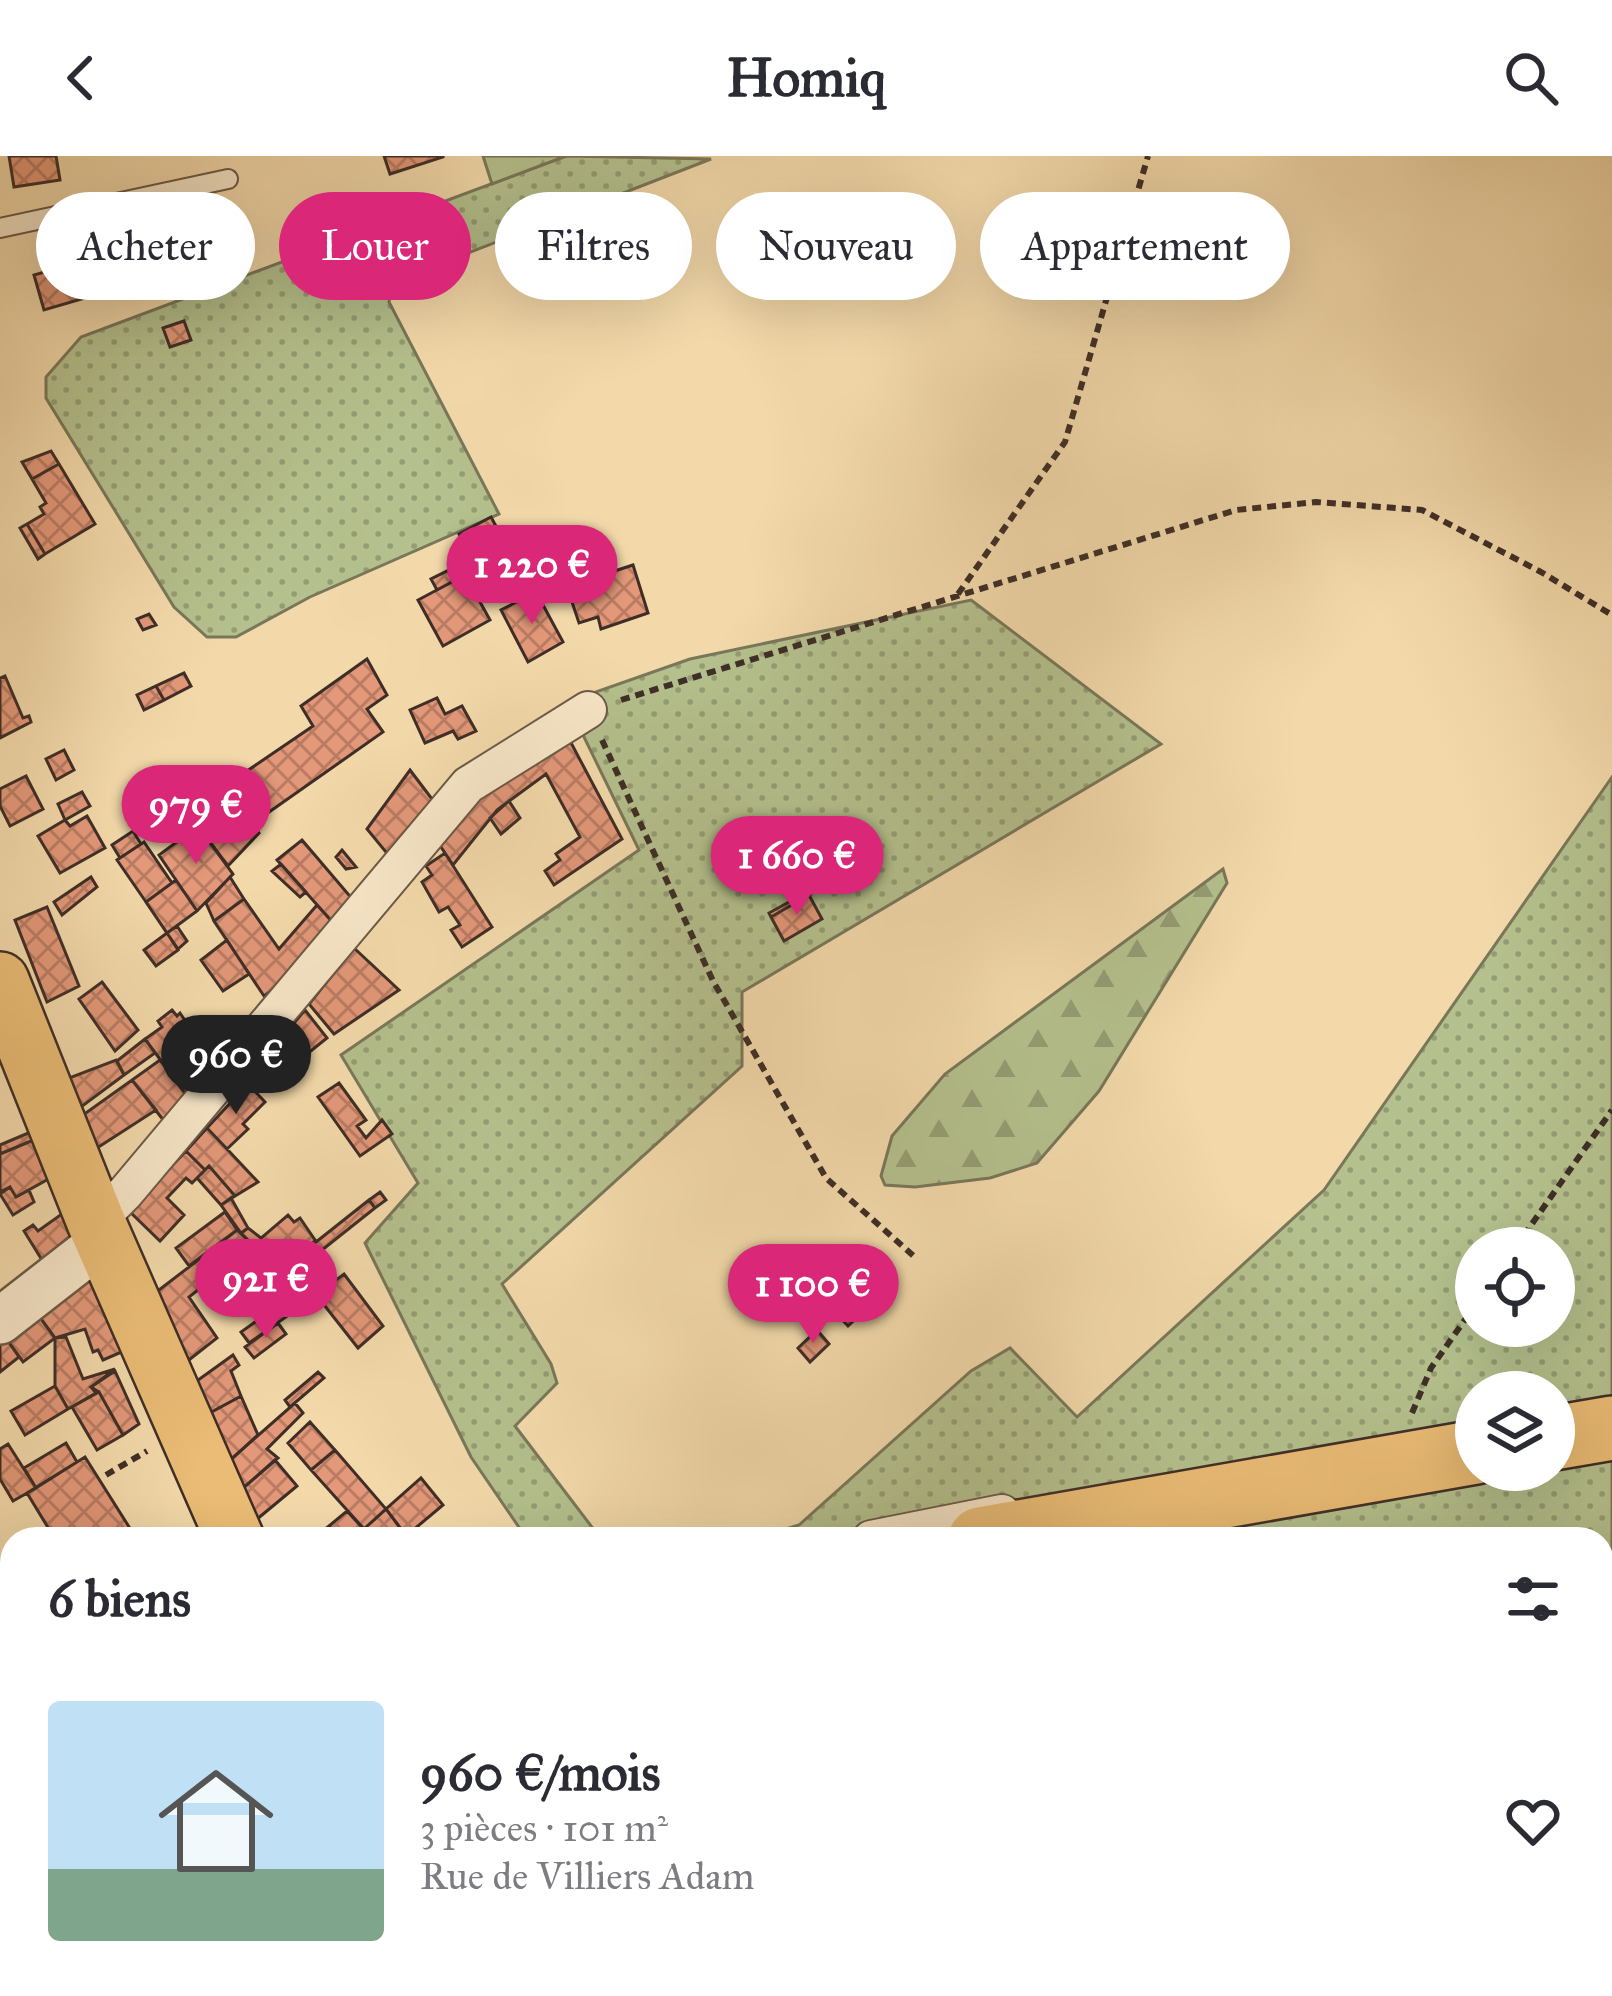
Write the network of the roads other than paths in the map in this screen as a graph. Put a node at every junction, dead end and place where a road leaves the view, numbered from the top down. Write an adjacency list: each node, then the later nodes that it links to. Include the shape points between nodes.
1 (228, 179): 2 (lane)
2 (0, 228)
3 (588, 710): 5 (street, via 468,785)
4 (0, 981): 5 (main road)
5 (100, 1231): 6 (street); 11 (main road)
6 (0, 1321)
7 (1612, 1428): 8 (highway)
8 (1575, 1434)
9 (1388, 1443): 12 (street)
10 (1455, 1456): 13 (highway)
11 (230, 1527)
12 (936, 1527)
13 (1048, 1527)

